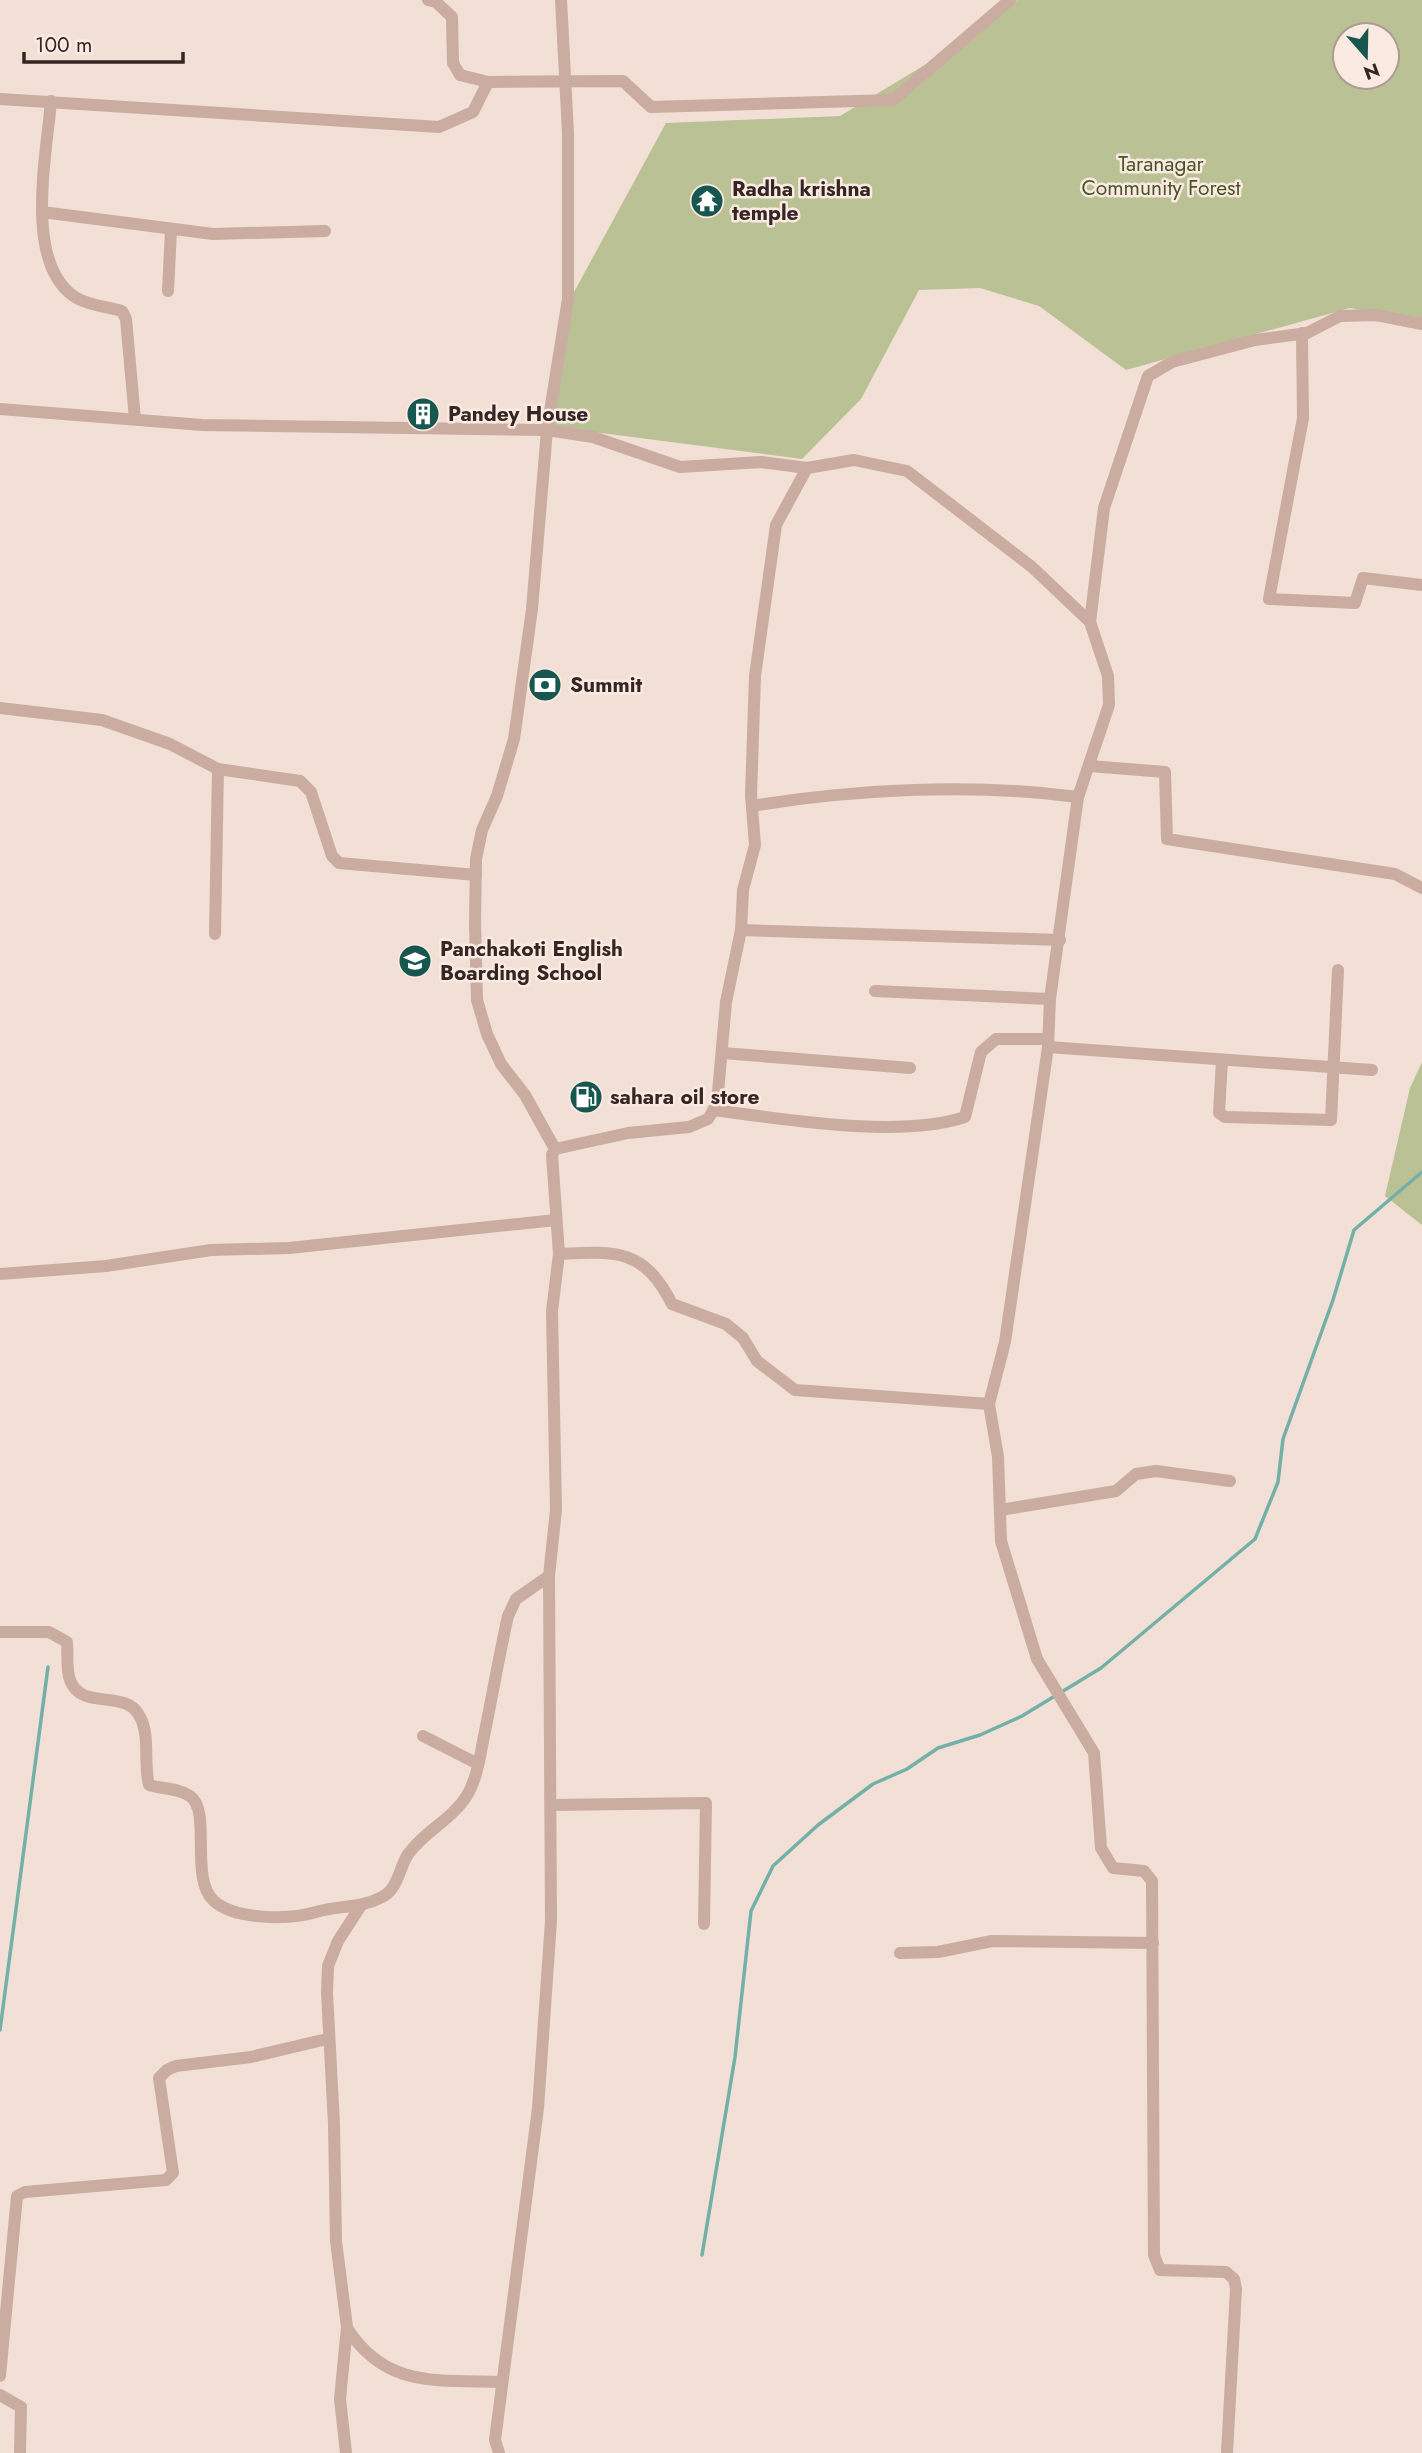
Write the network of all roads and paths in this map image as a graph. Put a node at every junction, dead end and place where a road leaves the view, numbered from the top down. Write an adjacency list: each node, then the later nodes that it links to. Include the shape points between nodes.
1 (428, 0): 4 (street, via 452,17 453,63 460,75)
2 (561, 0): 5 (street)
3 (1010, 0): 5 (street, via 893,100 651,107 623,80)
4 (488, 82): 5 (street); 7 (street, via 473,111 439,127)
5 (565, 82): 16 (street, via 568,299)
6 (0, 99): 7 (street)
7 (51, 101): 8 (street)
8 (42, 212): 9 (street); 15 (street, via 54,276 76,298 122,311 126,319)
9 (171, 230): 10 (street, via 213,234); 11 (street)
10 (325, 231)
11 (167, 290)
12 (1422, 324): 13 (street, via 1376,315 1340,316)
13 (1302, 333): 18 (street, via 1303,418 1269,599 1355,603 1363,578); 19 (street, via 1172,362 1148,376 1104,509)
14 (0, 408): 15 (street)
15 (135, 419): 16 (street, via 202,425)
16 (547, 430): 17 (street, via 593,437 680,467 761,462); 25 (street, via 532,609 514,738 482,830)
17 (807, 468): 19 (street, via 853,460 907,471 1032,567); 24 (street, via 776,525 755,677)
18 (1422, 585)
19 (1090, 622): 21 (street, via 1108,676 1109,705)
20 (0, 708): 22 (street, via 102,720 170,744)
21 (1090, 766): 23 (street); 26 (street, via 1165,772 1167,839 1395,873)
22 (218, 769): 25 (street, via 300,781 311,792 332,856 339,863); 28 (street)
23 (1078, 797): 24 (street, via 1041,792 887,792 832,794); 29 (street)
24 (752, 806): 27 (street, via 755,845 743,890)
25 (476, 875): 40 (street, via 477,1000 501,1064)
26 (1422, 888)
27 (741, 930): 29 (street); 34 (street, via 726,1002)
28 (215, 934)
29 (1060, 940): 32 (street)
30 (1338, 970): 37 (street)
31 (874, 991): 32 (street)
32 (1050, 999): 33 (street)
33 (1048, 1043): 35 (street); 39 (street, via 996,1039 981,1052 965,1117 943,1125 886,1128); 44 (street, via 1005,1342)
34 (723, 1054): 36 (street); 39 (street)
35 (1222, 1060): 37 (street); 37 (street, via 1219,1113 1251,1119 1331,1119)
36 (911, 1068)
37 (1335, 1069): 38 (street)
38 (1372, 1070)
39 (713, 1110): 40 (street, via 708,1119 689,1128 628,1133)
40 (555, 1149): 41 (street)
41 (556, 1220): 42 (street); 43 (street)
42 (559, 1254): 44 (street, via 608,1252 646,1265 672,1304 726,1325 743,1338 757,1361 794,1390); 47 (street, via 552,1311 556,1510)
43 (0, 1274)
44 (989, 1404): 46 (street)
45 (1230, 1481): 46 (street, via 1156,1471 1136,1474 1116,1491)
46 (1000, 1510): 54 (street, via 1001,1541 1037,1659 1094,1753 1105,1859 1112,1868 1144,1871 1152,1881)
47 (549, 1576): 50 (street, via 516,1599 508,1616); 51 (street)
48 (0, 1632): 52 (street, via 50,1632 67,1642 69,1679 76,1692 124,1703 139,1714 149,1785 186,1794 198,1806 205,1886 215,1903 263,1917 298,1918 328,1908)
49 (424, 1736): 50 (street)
50 (478, 1764): 52 (street, via 466,1797 421,1837 406,1857 395,1885 385,1896)
51 (551, 1805): 53 (street, via 706,1803); 59 (street, via 551,1921 543,2060 522,2246)
52 (360, 1907): 56 (street, via 328,1966)
53 (704, 1924)
54 (1153, 1943): 55 (street, via 992,1941); 64 (street, via 1154,2255 1160,2270 1226,2272 1234,2279)
55 (900, 1954)
56 (327, 2039): 57 (street, via 332,2068 336,2241); 58 (street, via 251,2057 176,2066 162,2074 173,2173 166,2180 17,2196)
57 (347, 2327): 59 (street, via 370,2358 406,2376); 62 (street, via 340,2399)
58 (0, 2376)
59 (500, 2382): 63 (street, via 495,2440)
60 (0, 2395): 61 (street, via 21,2407)
61 (20, 2453)
62 (346, 2453)
63 (499, 2453)
64 (1227, 2453)

